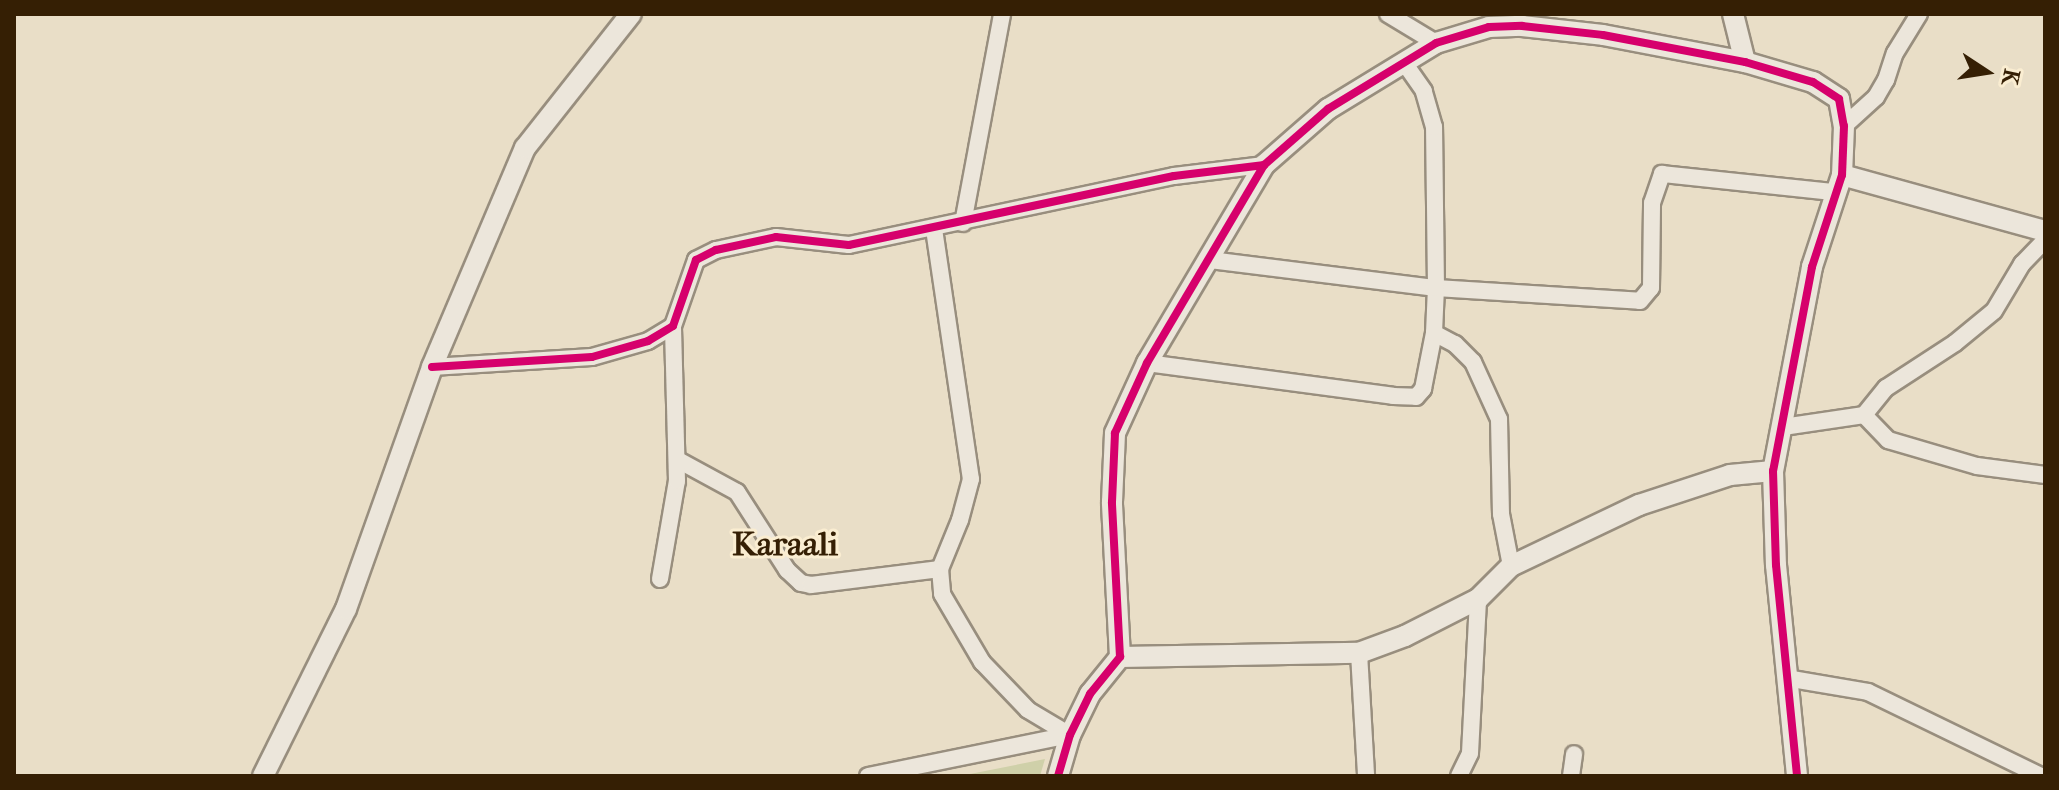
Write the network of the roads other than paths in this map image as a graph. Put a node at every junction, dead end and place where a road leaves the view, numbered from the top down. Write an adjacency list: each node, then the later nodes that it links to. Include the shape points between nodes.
1 (631, 14): 21 (street, via 525,148)
2 (1002, 14): 12 (street)
3 (1388, 14): 6 (street)
4 (1733, 14): 7 (street)
5 (1919, 14): 9 (street, via 1876,97)
6 (1436, 43): 7 (street, via 1489,27 1522,26 1603,35); 8 (street)
7 (1745, 62): 9 (street, via 1813,82 1839,99)
8 (1405, 64): 10 (street, via 1328,109); 17 (street, via 1424,91 1434,127)
9 (1844, 126): 11 (street)
10 (1264, 165): 12 (street, via 1174,176); 16 (street)
11 (1838, 183): 14 (street); 17 (street, via 1662,174 1652,203 1651,288 1640,301); 23 (street, via 1812,267)
12 (963, 223): 13 (street)
13 (934, 229): 18 (street, via 849,245 776,237 716,250 696,260); 28 (street, via 971,479)
14 (2045, 231)
15 (2045, 240): 22 (street, via 2022,264 1994,311 1886,388)
16 (1210, 260): 17 (street); 20 (street)
17 (1436, 288): 19 (street)
18 (673, 326): 21 (street, via 648,341 592,357); 24 (street)
19 (1434, 333): 20 (street, via 1427,375 1416,397); 27 (street, via 1473,362 1499,419 1501,514)
20 (1147, 363): 32 (street, via 1115,433 1112,502)
21 (432, 367): 36 (street, via 346,609)
22 (1864, 415): 23 (street); 26 (street, via 1888,440 1977,466)
23 (1783, 427): 25 (street)
24 (678, 460): 28 (street, via 737,492 801,583); 29 (street)
25 (1773, 471): 27 (street, via 1730,475 1639,505); 33 (street)
26 (2045, 475)
27 (1511, 566): 30 (street)
28 (940, 569): 34 (street, via 942,594 982,662 1028,710)
29 (660, 579)
30 (1478, 599): 31 (street); 40 (street, via 1470,753)
31 (1359, 653): 32 (street); 39 (street)
32 (1120, 657): 34 (street, via 1090,694)
33 (1786, 678): 42 (street); 43 (street, via 1868,692)
34 (1070, 735): 37 (street); 38 (street)
35 (1574, 754): 41 (street)
36 (263, 776)
37 (868, 776)
38 (1058, 776)
39 (1366, 776)
40 (1459, 776)
41 (1571, 776)
42 (1797, 776)
43 (2041, 776)

